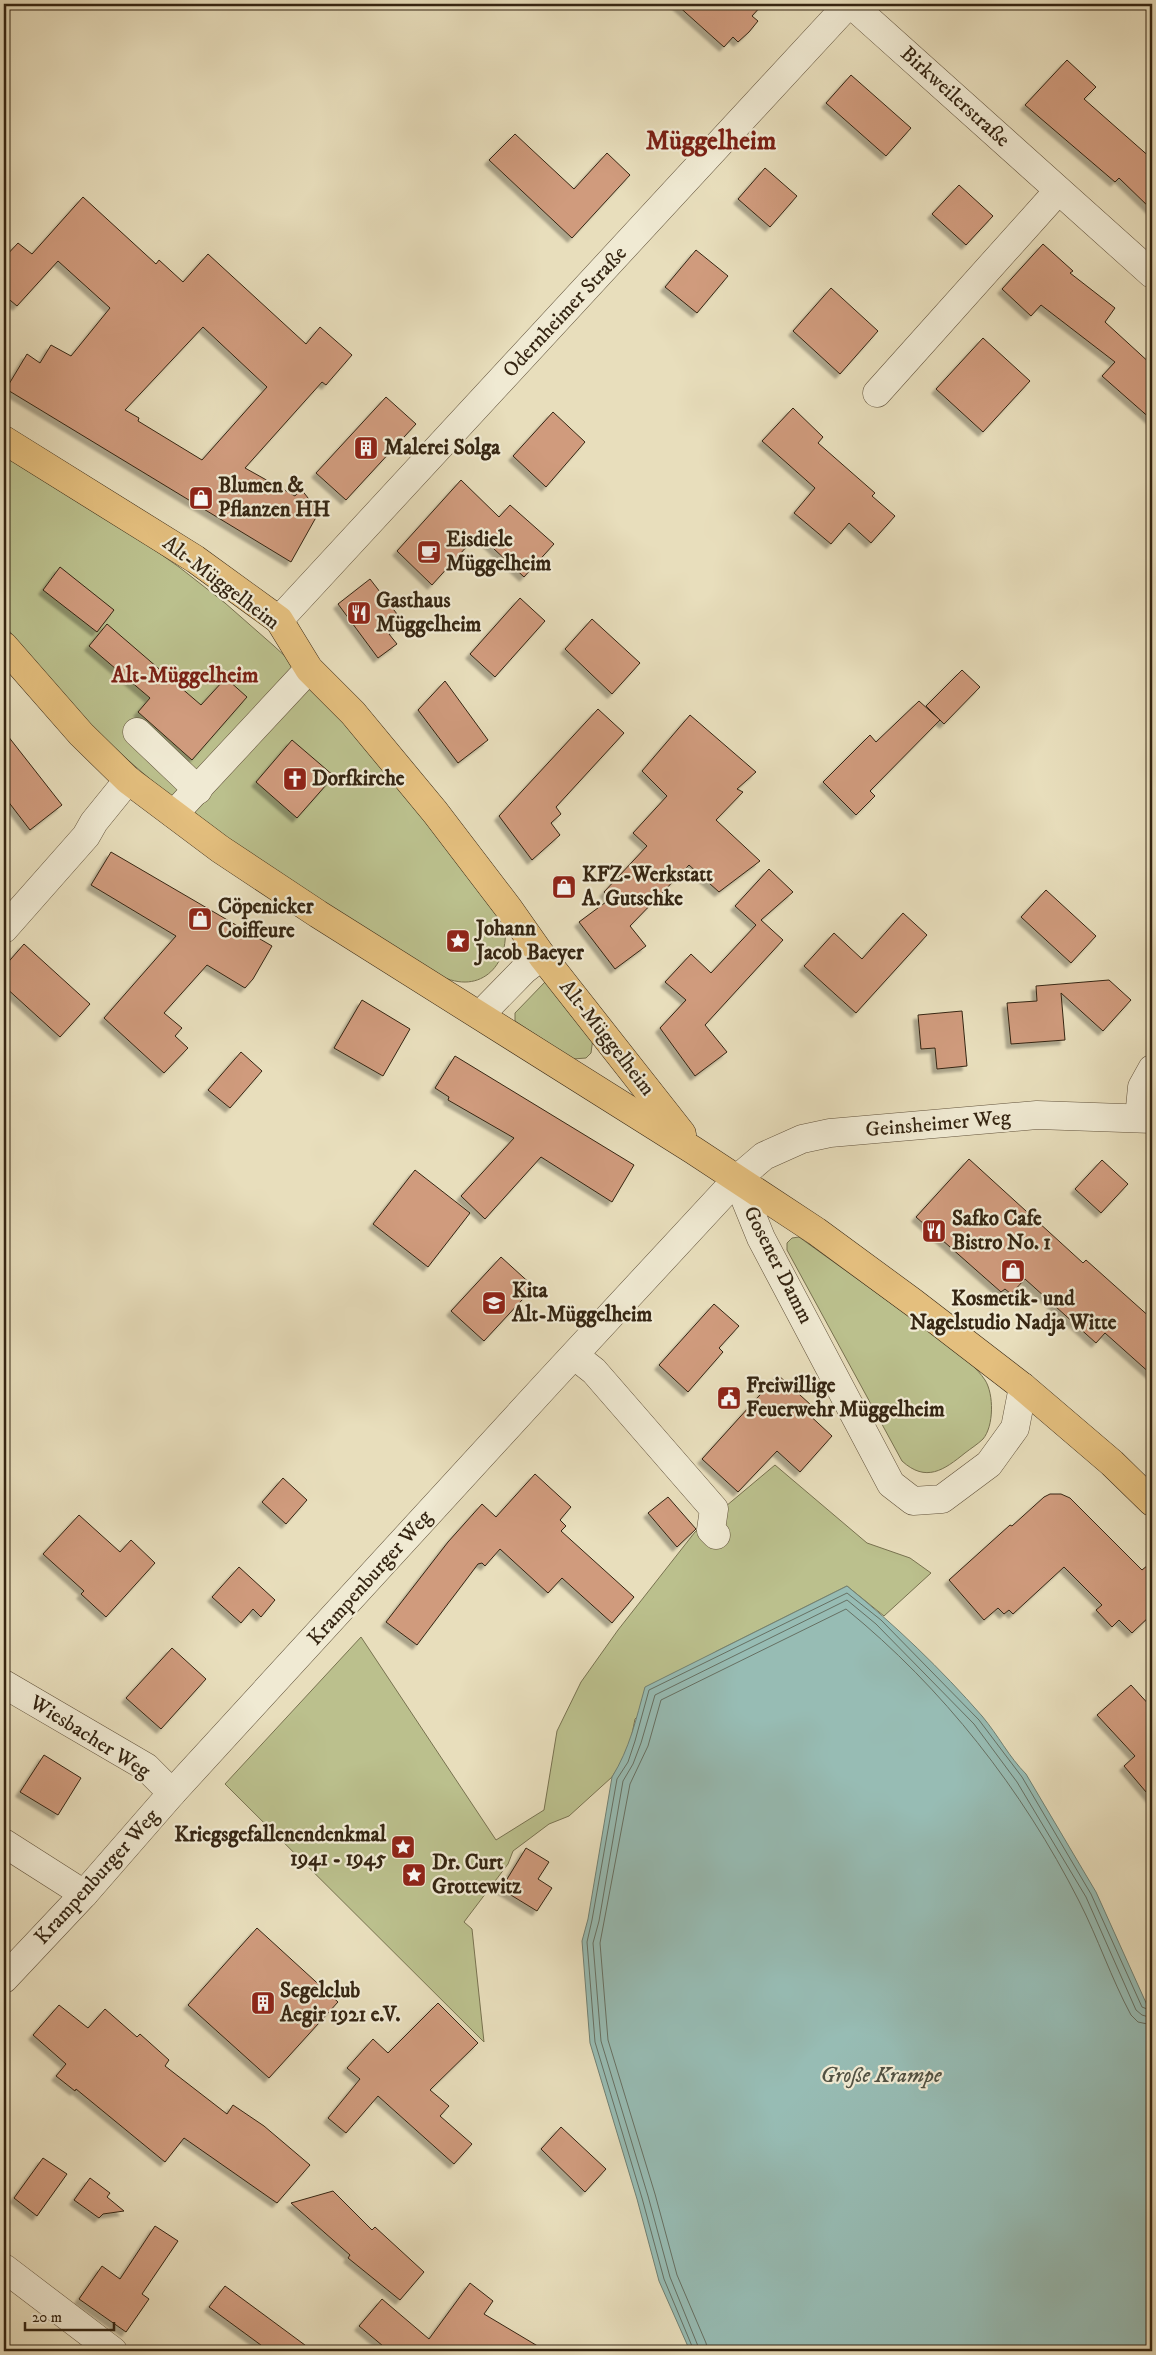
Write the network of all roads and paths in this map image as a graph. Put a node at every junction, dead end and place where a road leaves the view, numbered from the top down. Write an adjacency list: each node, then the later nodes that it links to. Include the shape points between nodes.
1 (851, 4): 2 (street, Birkweilerstraße); 6 (street, Odernheimer Straße)
2 (1058, 190): 3 (street, Birkweilerstraße); 4 (street)
3 (1152, 274)
4 (877, 393)
5 (4, 440): 6 (main road, Alt-Müggelheim, via 195,559)
6 (279, 620): 8 (main road, Alt-Müggelheim)
7 (4, 646): 10 (main road, Alt-Müggelheim, via 81,734)
8 (309, 668): 11 (street); 14 (main road, Alt-Müggelheim, via 353,713 400,769 510,908)
9 (137, 732): 11 (street)
10 (128, 780): 12 (main road, Alt-Müggelheim); 13 (street, via 86,836)
11 (198, 790): 12 (street)
12 (174, 814): 15 (main road, Alt-Müggelheim, via 220,849 318,914)
13 (4, 929)
14 (542, 956): 15 (street); 18 (main road, Alt-Müggelheim)
15 (480, 1015): 18 (main road, Alt-Müggelheim)
16 (1152, 1069): 17 (street, via 1142,1087)
17 (1146, 1118): 19 (street, Geinsheimer Weg, via 1036,1115 830,1133 802,1139 764,1156)
18 (693, 1150): 19 (main road, Alt-Müggelheim)
19 (737, 1179): 20 (street, Krampenburger Weg); 21 (main road, Gosener Damm, via 816,1230); 21 (street, Gosener Damm, via 761,1238 891,1484 913,1501 942,1499 989,1464 1015,1428)
20 (575, 1356): 23 (street, via 594,1371 714,1509); 25 (street, Krampenburger Weg)
21 (1023, 1387): 22 (main road, Gosener Damm)
22 (1152, 1502)
23 (710, 1534)
24 (4, 1684): 25 (street, Wiesbacher Weg, via 146,1768)
25 (172, 1794): 27 (street, Krampenburger Weg)
26 (4, 1843): 27 (street)
27 (84, 1894): 28 (street, Krampenburger Weg)
28 (4, 1979)
29 (4, 2268): 30 (street)
30 (113, 2351)

